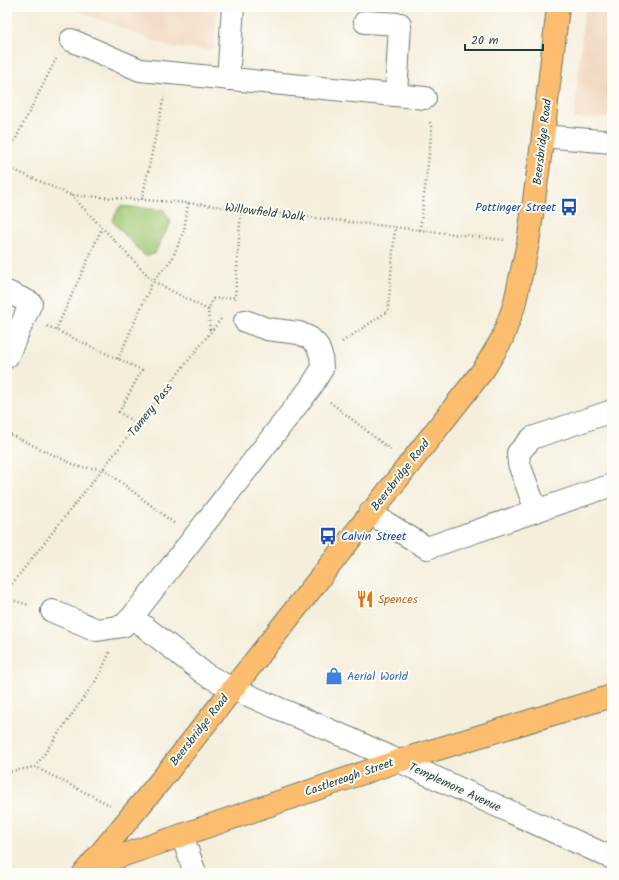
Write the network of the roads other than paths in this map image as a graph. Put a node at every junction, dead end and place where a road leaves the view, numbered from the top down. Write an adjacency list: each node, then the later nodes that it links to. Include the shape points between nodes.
1 (233, 7): 5 (street)
2 (558, 7): 8 (main road, Beersbridge Road)
3 (365, 22): 6 (street, via 400,24)
4 (71, 40): 5 (street, via 140,70)
5 (228, 79): 6 (street)
6 (396, 95): 7 (street)
7 (425, 98)
8 (543, 136): 9 (street); 16 (main road, Beersbridge Road, via 528,243 514,306 502,339 484,369)
9 (612, 142)
10 (7, 292): 12 (street, via 28,309)
11 (239, 312): 18 (street, via 267,329 299,333 310,338 322,356 322,369 311,387)
12 (7, 357)
13 (612, 411): 15 (street, via 532,438 518,453 519,464)
14 (612, 485): 15 (street)
15 (536, 510): 16 (street, via 427,548)
16 (370, 513): 19 (main road, Beersbridge Road)
17 (52, 611): 18 (street, via 97,630)
18 (128, 621): 19 (street, Templemore Avenue)
19 (231, 688): 21 (street, Templemore Avenue); 24 (main road, Beersbridge Road, via 166,774)
20 (612, 696): 21 (main road, Castlereagh Street)
21 (398, 761): 22 (main road, Castlereagh Street); 23 (street, Templemore Avenue)
22 (182, 835): 24 (main road, Castlereagh Street); 25 (street)
23 (612, 858)
24 (82, 871)
25 (195, 873)

